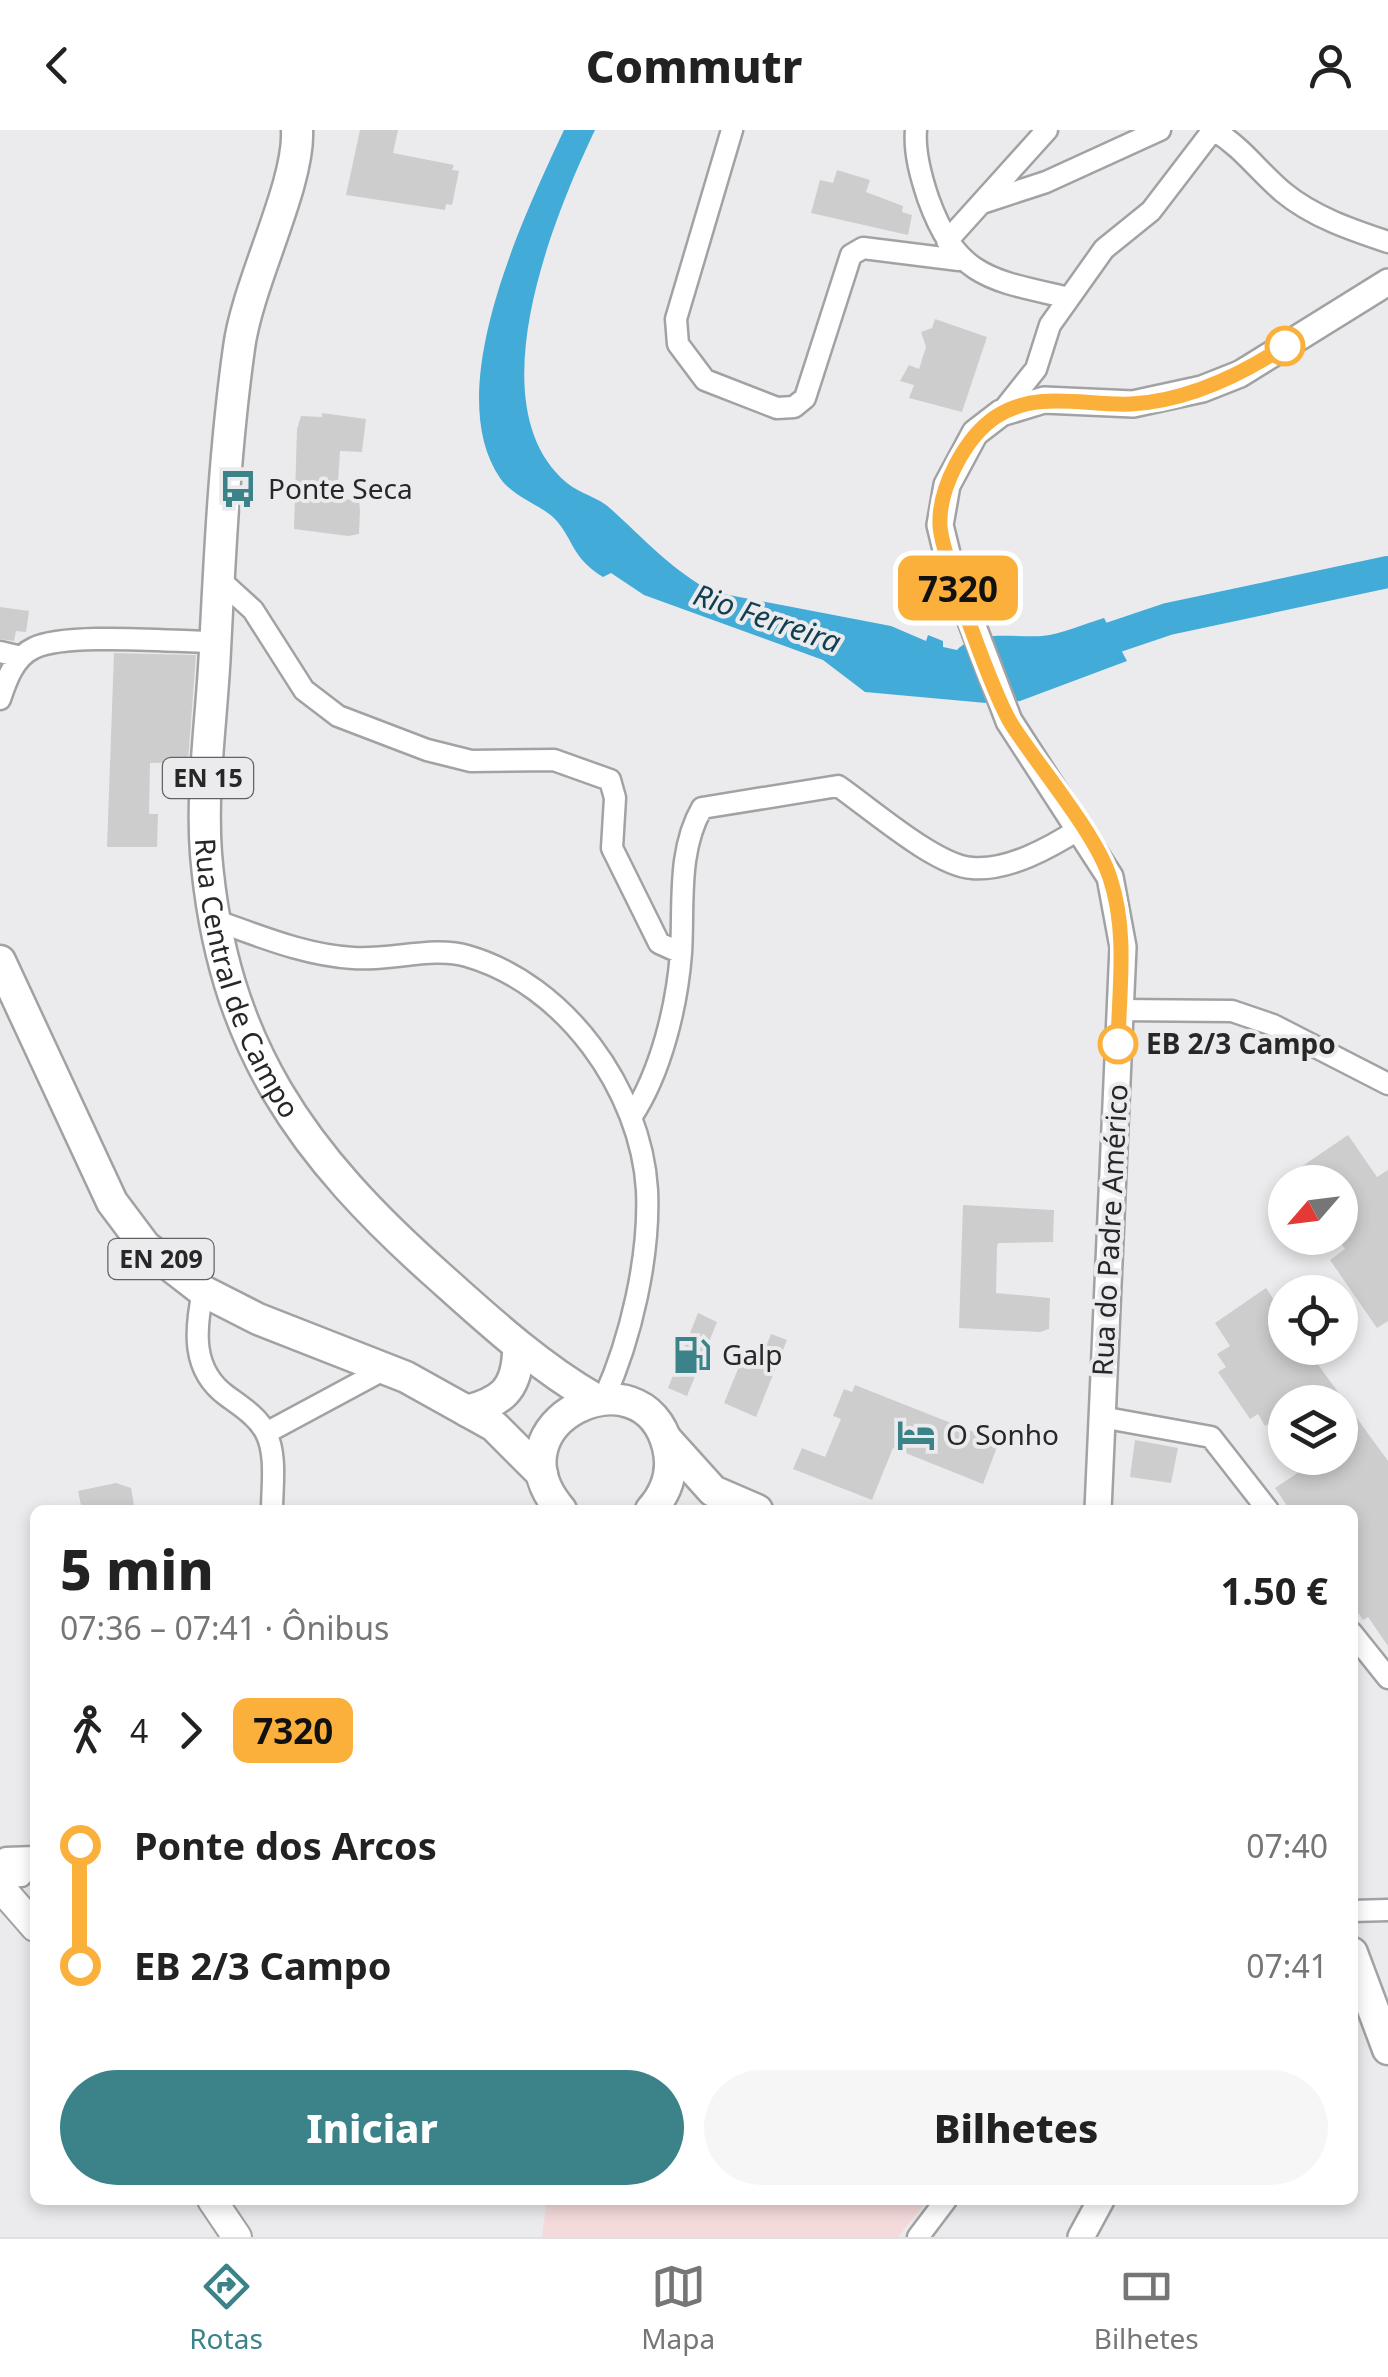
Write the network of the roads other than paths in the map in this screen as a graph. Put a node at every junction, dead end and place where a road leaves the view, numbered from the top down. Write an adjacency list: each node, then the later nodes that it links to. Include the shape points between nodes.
1 (297, 130): 16 (main road, Rua Central de Campo / EN 15, via 244,312)
2 (732, 130): 10 (street, via 676,319 678,344 705,380 777,408 794,408 805,398 851,256 863,248)
3 (916, 130): 8 (street, via 920,171)
4 (1048, 130): 7 (street)
5 (1160, 130): 7 (street)
6 (1214, 130): 9 (street, via 1245,150 1283,192 1321,216); 12 (street, via 1151,211 1104,249)
7 (985, 202): 8 (street)
8 (947, 241): 10 (street)
9 (1388, 242)
10 (960, 260): 12 (street, via 1012,285)
11 (1388, 282): 14 (street, via 1240,374 1202,389 1133,404)
12 (1069, 298): 13 (street, via 1050,325)
13 (1036, 369): 14 (street); 15 (street)
14 (1044, 400): 15 (street)
15 (1001, 413): 20 (street, Rua do Padre Américo, via 975,433 948,485 940,525 1009,721)
16 (220, 580): 17 (main road, Rua Central de Campo / EN 15); 22 (street, via 253,610 304,690 338,716 471,762 554,760 610,780 612,848 659,943)
17 (215, 642): 18 (street, via 79,641); 21 (main road, Rua Central de Campo / EN 15, via 206,850)
18 (11, 655): 19 (street)
19 (0, 700)
20 (1081, 828): 22 (street, via 1011,863 970,868 941,857 838,786 702,808 692,826 680,903); 24 (street, Rua do Padre Américo, via 1110,877 1123,947)
21 (214, 920): 26 (street, via 302,951 355,958 465,954 532,984 584,1035); 28 (main road, Rua Central de Campo / EN 15, via 254,1048 325,1165)
22 (680, 953): 26 (street, via 673,1004 646,1095)
23 (0, 960): 27 (main road, EN 209, via 112,1202 145,1246)
24 (1119, 1010): 25 (street, via 1232,1011 1274,1025); 34 (street, Rua do Padre Américo)
25 (1388, 1084)
26 (632, 1116): 29 (street, via 647,1190)
27 (203, 1292): 30 (main road, EN 209); 37 (street, via 194,1332 204,1370)
28 (510, 1344): 31 (main road, Rua Central de Campo / EN 15); 32 (main road, via 517,1377 507,1394); 35 (main road, Rua Central de Campo / EN 15, via 540,1380)
29 (622, 1355): 31 (street); 33 (street)
30 (385, 1368): 32 (main road, EN 209); 37 (street)
31 (600, 1399): 33 (main road, EN 15); 35 (main road)
32 (466, 1411): 36 (main road, EN 209)
33 (644, 1411): 38 (main road)
34 (1101, 1417): 46 (street, Rua do Padre Américo); 47 (street, via 1211,1436)
35 (556, 1423): 36 (main road, EN 209); 39 (main road, via 542,1449)
36 (494, 1426): 39 (main road, EN 209)
37 (266, 1433): 41 (street)
38 (667, 1440): 40 (main road); 43 (main road, via 670,1476)
39 (542, 1474): 42 (main road)
40 (713, 1492): 44 (main road); 45 (main road)
41 (272, 1505)
42 (558, 1505)
43 (654, 1505)
44 (666, 1505)
45 (745, 1505)
46 (1098, 1505)
47 (1264, 1505)
48 (1358, 1640): 49 (street)
49 (1388, 1678)
50 (30, 1858): 52 (street, via 6,1858)
51 (30, 1864): 53 (street, via 21,1876)
52 (0, 1867)
53 (0, 1878)
54 (0, 1887): 58 (main road)
55 (0, 1910): 59 (main road)
56 (1388, 1910): 57 (street)
57 (1358, 1911)
58 (30, 1921)
59 (30, 1939)
60 (1358, 1969): 61 (main road)
61 (1388, 2049)
62 (215, 2205): 65 (main road)
63 (942, 2205): 66 (street)
64 (1098, 2205): 67 (street)
65 (237, 2237)
66 (918, 2237)
67 (1081, 2237)

